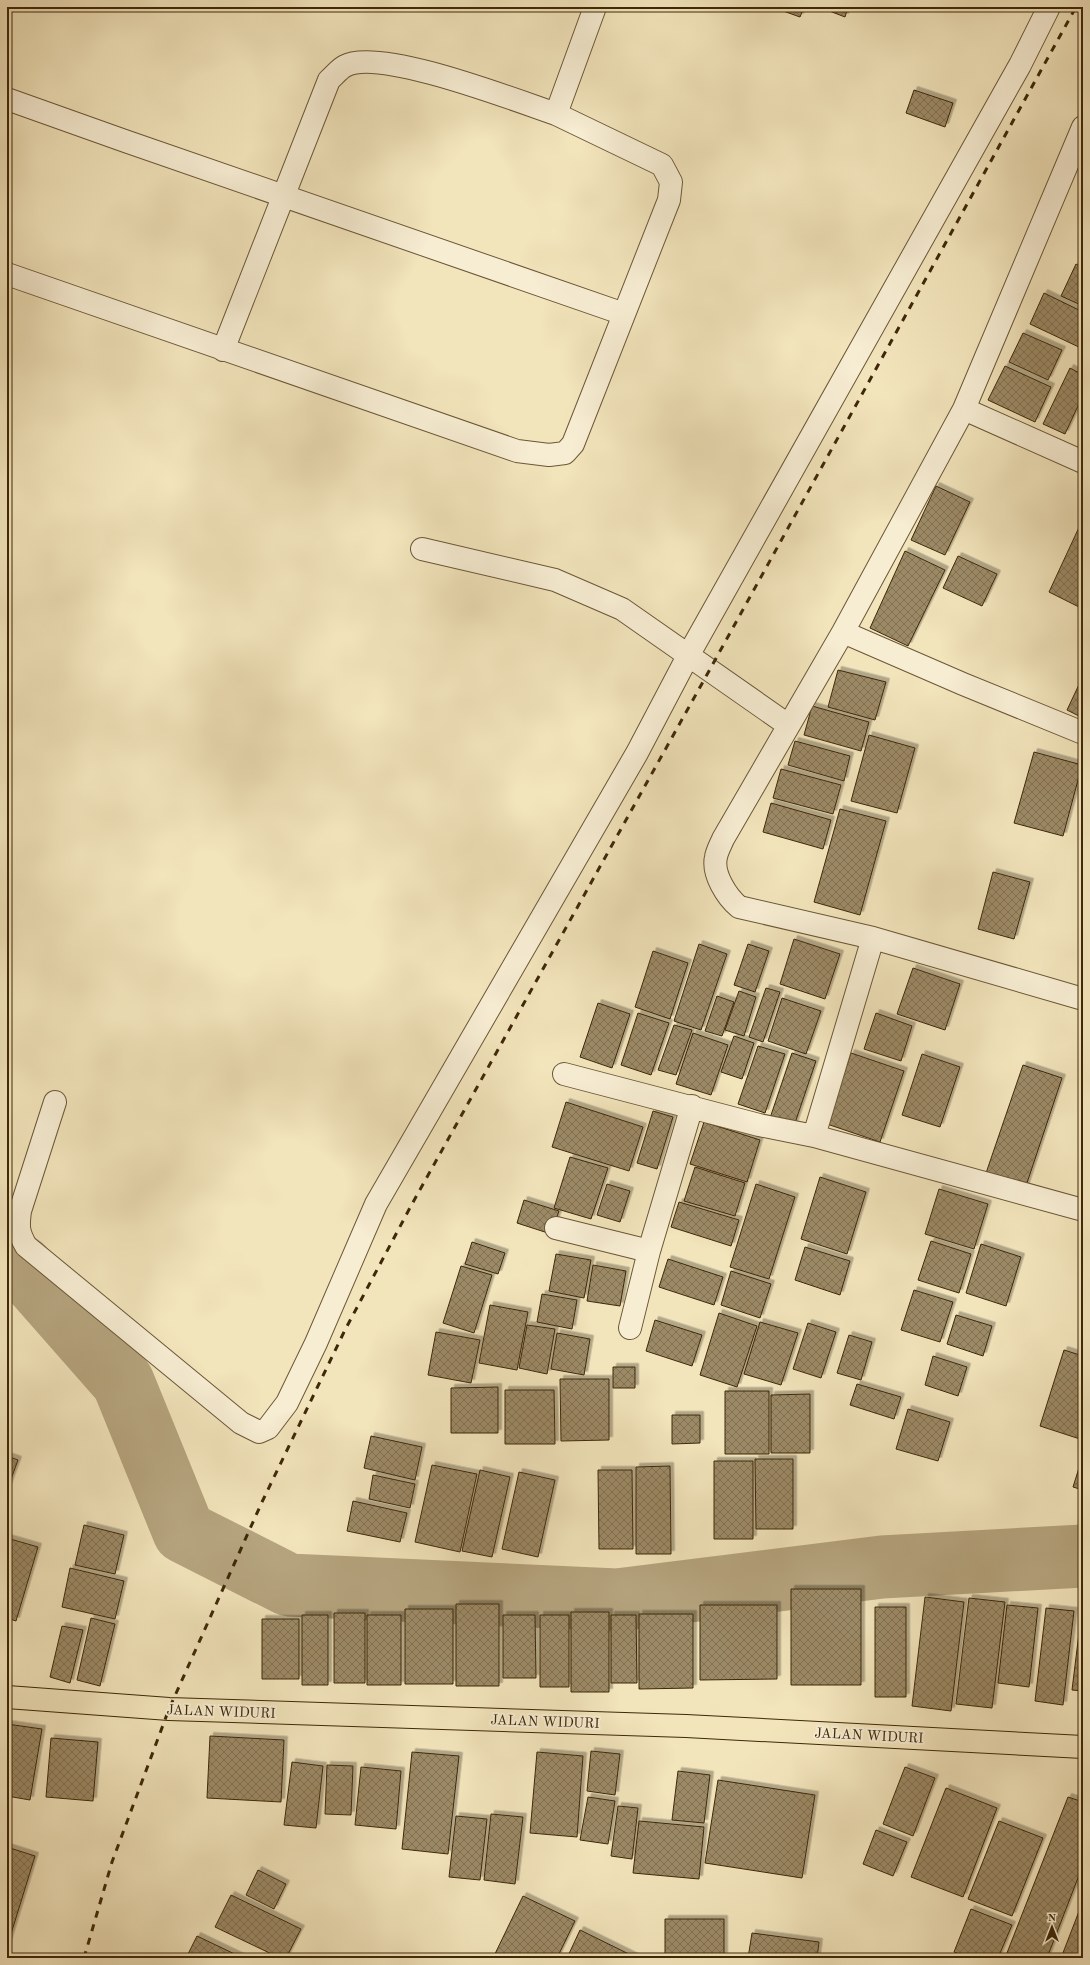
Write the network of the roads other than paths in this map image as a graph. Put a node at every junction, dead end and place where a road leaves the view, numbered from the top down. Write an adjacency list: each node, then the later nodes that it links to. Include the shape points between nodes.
1 (595, 7): 4 (street)
2 (1049, 7): 14 (street, via 1020,65)
3 (7, 99): 6 (street)
4 (556, 114): 6 (street, via 445,77 388,62 346,65 329,80); 8 (street, via 662,165 671,182 669,200)
5 (1083, 127): 10 (street)
6 (284, 196): 8 (street); 9 (street)
7 (7, 274): 9 (street)
8 (624, 314): 9 (street, via 573,444 565,453 550,456 517,451)
9 (223, 350)
10 (964, 409): 11 (street); 13 (street)
11 (1083, 462)
12 (422, 549): 14 (street, via 555,580 622,609)
13 (843, 632): 15 (street); 16 (street)
14 (689, 654): 15 (street, via 709,671); 20 (street, via 637,753 376,1204 316,1343 287,1403 268,1428 259,1432 241,1423 26,1246 19,1234 20,1210)
15 (788, 725): 17 (street, via 723,839 716,858 719,878 729,898 739,907)
16 (1083, 733)
17 (873, 938): 18 (street); 22 (street)
18 (1083, 999)
19 (564, 1074): 21 (street)
20 (55, 1102)
21 (692, 1106): 22 (street, via 759,1125); 25 (street)
22 (814, 1136): 23 (street)
23 (1083, 1210)
24 (556, 1228): 25 (street)
25 (648, 1251): 26 (street)
26 (630, 1328)
27 (7, 1697): 28 (main road, JALAN WIDURI, via 169,1709 686,1726)
28 (1083, 1747)

